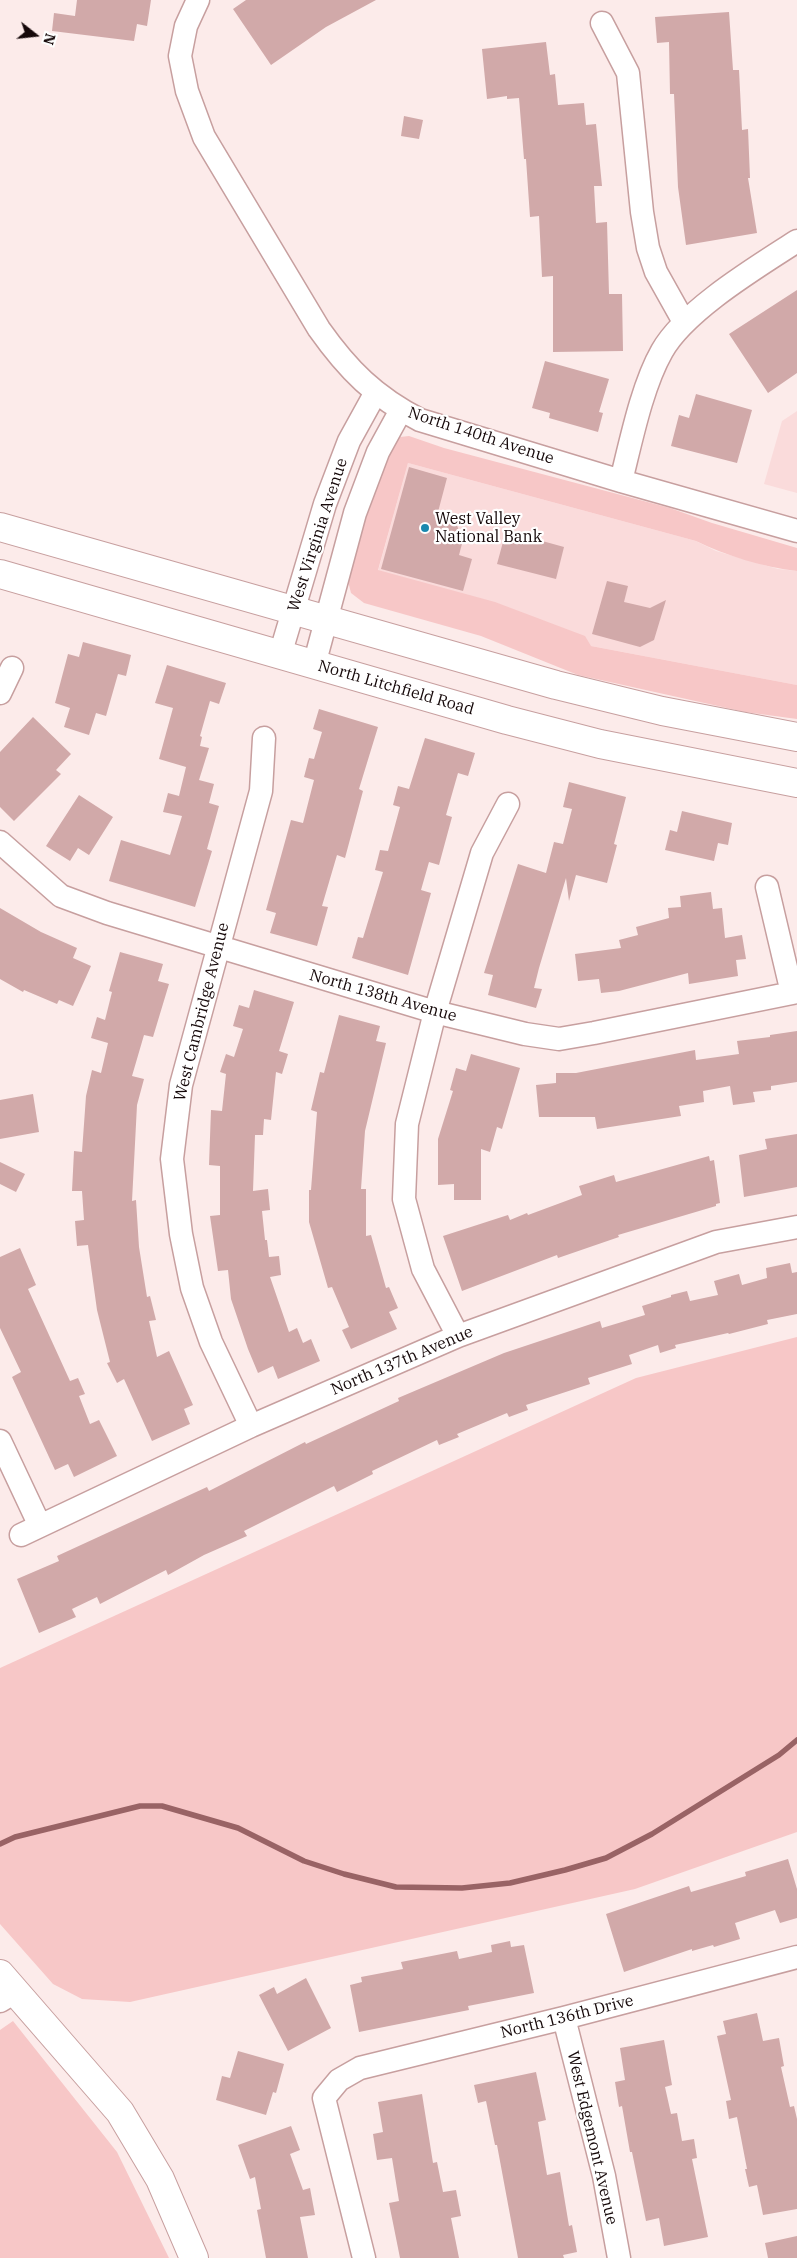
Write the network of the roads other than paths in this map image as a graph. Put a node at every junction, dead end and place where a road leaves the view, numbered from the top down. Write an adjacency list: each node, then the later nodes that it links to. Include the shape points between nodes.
1 (198, 0): 5 (street, North 140th Avenue, via 186,26 180,56 187,91 204,137 324,335 356,376)
2 (602, 23): 4 (street, via 628,74 648,248 656,272)
3 (797, 241): 4 (street)
4 (684, 322): 7 (street, via 662,351 648,384)
5 (376, 392): 6 (street, North 140th Avenue); 11 (street, West Virginia Avenue, via 349,441 325,504)
6 (401, 410): 7 (street, North 140th Avenue, via 420,420); 12 (street, West Virginia Avenue, via 378,452 355,513)
7 (621, 481): 9 (street, North 140th Avenue)
8 (0, 527): 11 (main road)
9 (797, 531)
10 (0, 574): 13 (main road, North Litchfield Road)
11 (293, 611): 12 (main road); 13 (street, West Virginia Avenue)
12 (326, 621): 14 (street, West Virginia Avenue); 17 (main road, via 654,710)
13 (280, 655): 14 (main road, North Litchfield Road)
14 (314, 665): 19 (main road, North Litchfield Road, via 550,732 692,764)
15 (12, 668): 16 (street)
16 (0, 693)
17 (797, 737)
18 (264, 738): 23 (street, West Cambridge Avenue, via 261,791)
19 (797, 783)
20 (508, 804): 25 (street, via 482,854)
21 (0, 842): 23 (street, North 138th Avenue, via 62,896)
22 (767, 887): 24 (street, North 138th Avenue)
23 (218, 946): 25 (street, North 138th Avenue); 28 (street, West Cambridge Avenue, via 181,1085 172,1159 181,1234 192,1288 211,1342)
24 (794, 993): 25 (street, North 138th Avenue, via 559,1039 524,1034)
25 (435, 1012): 27 (street, via 407,1124 404,1199 423,1269)
26 (797, 1227): 27 (street, North 137th Avenue, via 716,1242)
27 (458, 1336): 28 (street, North 137th Avenue)
28 (251, 1426): 29 (street, North 137th Avenue, via 30,1530)
29 (0, 1441)
30 (797, 1958): 32 (street, North 136th Drive)
31 (5, 1989): 33 (main road, via 120,2112 160,2179)
32 (564, 2018): 34 (street, North 136th Drive, via 360,2068 339,2080 324,2098); 35 (street, West Edgemont Avenue, via 604,2176)
33 (194, 2258)
34 (364, 2258)
35 (619, 2258)

